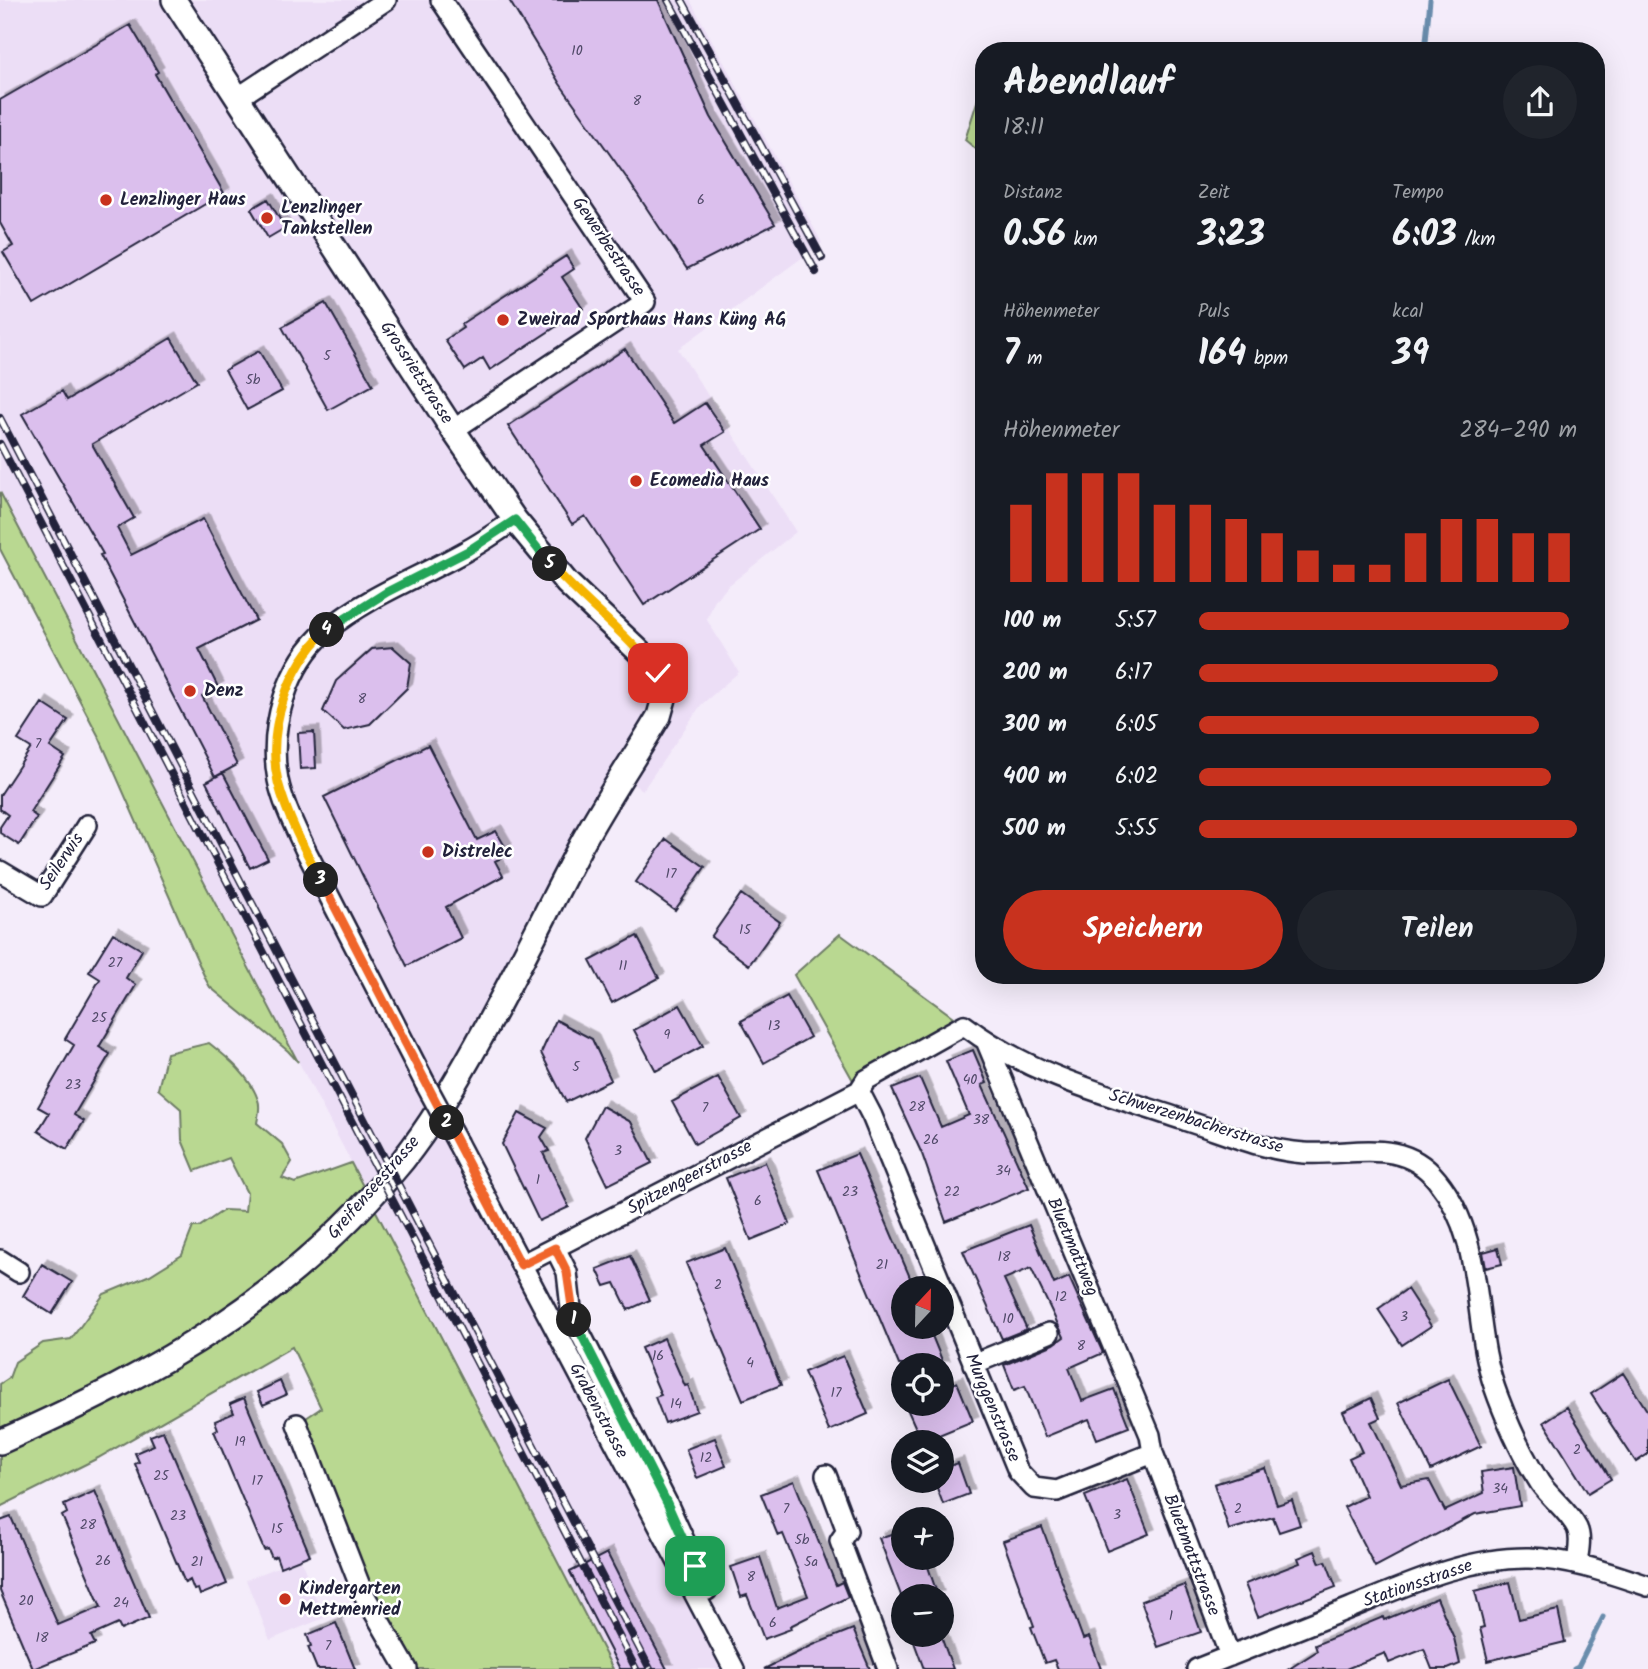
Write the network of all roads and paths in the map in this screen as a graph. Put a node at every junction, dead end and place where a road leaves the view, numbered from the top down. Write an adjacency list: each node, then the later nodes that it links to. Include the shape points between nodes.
1 (174, 0): 4 (street, Grossrietstrasse)
2 (386, 0): 4 (street)
3 (441, 0): 5 (street, Gewerbestrasse, via 645,302)
4 (239, 97): 5 (street, Grossrietstrasse)
5 (453, 430): 6 (street, Grossrietstrasse)
6 (515, 520): 7 (street, Grossrietstrasse, via 567,583 658,673 665,695); 15 (street, Grabenstrasse, bridge, via 326,631 309,650 282,700 275,750 278,780 305,849)
7 (652, 727): 20 (street, Greifenseestrasse, via 582,844 496,1011 437,1113 358,1211 271,1291 213,1332 138,1377)
8 (86, 825): 9 (street, Seilerwis, via 42,896)
9 (0, 871)
10 (964, 1025): 11 (street, Schwerzenbacherstrasse); 12 (street, Spitzengeerstrasse, via 866,1080)
11 (987, 1042): 21 (street, Bluetmattweg, via 1150,1435); 23 (street, Schwerzenbacherstrasse, via 1062,1080 1259,1145 1304,1153 1398,1153 1437,1179 1469,1242 1494,1388 1541,1483 1577,1528)
12 (859, 1091): 13 (street, Spitzengeerstrasse); 18 (street, Murggenstrasse)
13 (555, 1248): 15 (street, Spitzengeerstrasse); 28 (street, via 567,1272 572,1317)
14 (0, 1260): 16 (street)
15 (521, 1265): 27 (street, Grabenstrasse)
16 (19, 1272)
17 (1049, 1333): 18 (street)
18 (973, 1364): 21 (street, Murggenstrasse, via 1018,1471 1034,1488 1057,1491)
19 (297, 1424): 26 (street, via 362,1591)
20 (0, 1442)
21 (1153, 1454): 25 (street, Bluetmattstrasse)
22 (826, 1475): 29 (street, via 846,1531 840,1541)
23 (1577, 1564): 24 (street, Stationsstrasse); 25 (street, Stationsstrasse, via 1528,1558 1445,1571)
24 (1648, 1586)
25 (1230, 1656): 30 (street, Stationsstrasse)
26 (407, 1669)
27 (734, 1669)
28 (748, 1669)
29 (888, 1669)
30 (1197, 1669)

